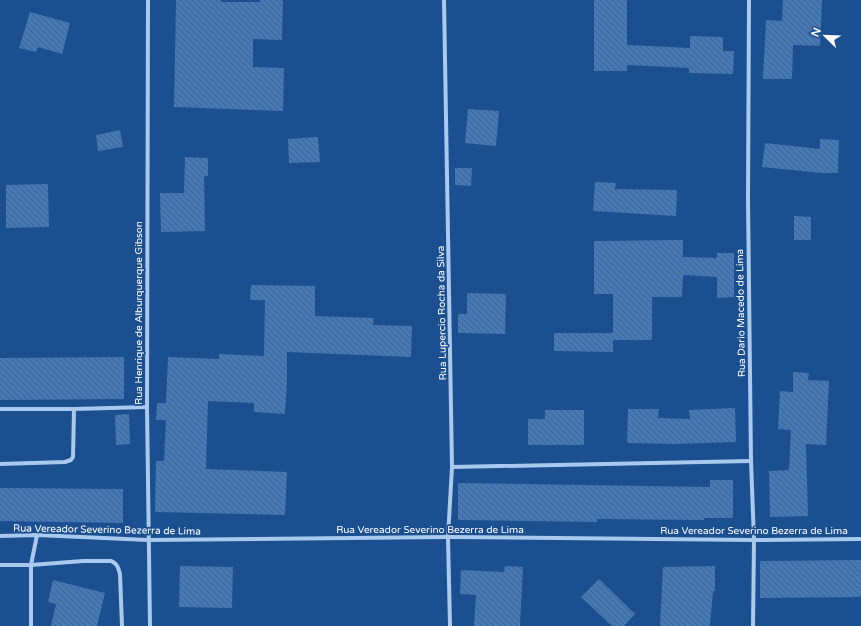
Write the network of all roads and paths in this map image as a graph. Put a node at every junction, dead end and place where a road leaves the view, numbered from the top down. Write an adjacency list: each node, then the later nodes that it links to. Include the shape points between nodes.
1 (148, 0): 4 (street, Rua Henrique de Alburquerque Gibson)
2 (444, 0): 9 (street, Rua Lupercio Rocha da Silva)
3 (749, 0): 7 (street, Rua Dario Macedo de Lima)
4 (147, 407): 6 (street); 14 (street, Rua Henrique de Alburquerque Gibson)
5 (0, 409): 6 (street)
6 (74, 409): 8 (street, via 71,460)
7 (751, 461): 9 (street); 15 (street, Rua Dario Macedo de Lima)
8 (0, 464)
9 (452, 467): 12 (street, Rua Lupercio Rocha da Silva)
10 (37, 535): 11 (street, Rua Vereador Severino Bezerra de Lima); 14 (street, Rua Vereador Severino Bezerra de Lima); 17 (street)
11 (0, 536)
12 (448, 537): 14 (street, Rua Vereador Severino Bezerra de Lima); 15 (street, Rua Vereador Severino Bezerra de Lima); 21 (street, Rua Lupercio Rocha da Silva)
13 (861, 539): 15 (street, Rua Vereador Severino Bezerra de Lima)
14 (148, 540): 20 (street, Rua Henrique de Alburquerque Gibson)
15 (754, 540): 22 (street, Rua Dario Macedo de Lima)
16 (0, 565): 17 (street)
17 (31, 565): 18 (street); 19 (street, via 83,561 115,562 120,574)
18 (31, 626)
19 (122, 626)
20 (150, 626)
21 (450, 626)
22 (753, 626)

